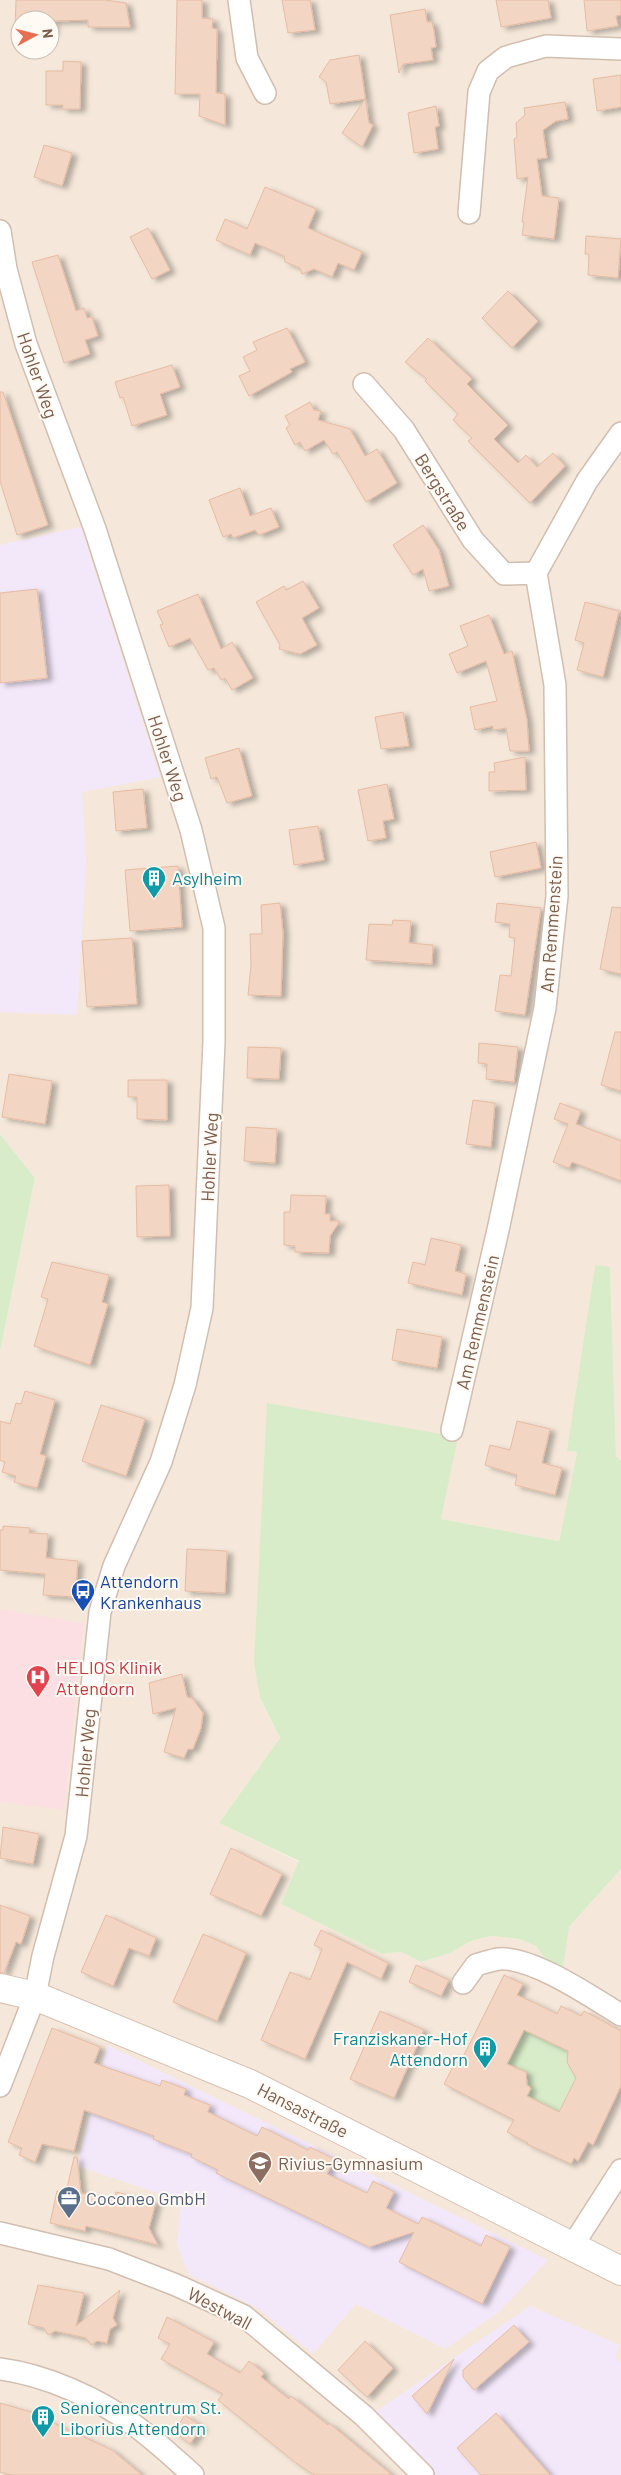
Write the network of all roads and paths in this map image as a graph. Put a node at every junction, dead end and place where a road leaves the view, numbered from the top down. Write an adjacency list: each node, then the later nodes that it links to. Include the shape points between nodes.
1 (239, 0): 3 (street, via 248,58)
2 (621, 48): 4 (street, via 546,46 506,57 488,71 479,92)
3 (266, 93)
4 (469, 213)
5 (0, 230): 12 (street, Hohler Weg, via 6,270 26,344 107,567 191,830 214,928 214,1042 202,1308 185,1385 161,1462 114,1566 100,1612 76,1836)
6 (364, 384): 8 (street, Bergstraße, via 404,430 473,540 504,574)
7 (621, 433): 8 (street, via 586,481)
8 (536, 573): 9 (street, Am Remmenstein, via 554,685 557,896 545,1008)
9 (452, 1430)
10 (463, 1984): 13 (street, via 476,1965 499,1959 514,1960 562,1978)
11 (0, 1988): 12 (main road, Hansastraße)
12 (35, 1996): 14 (street, Hohler Weg); 17 (main road, Hansastraße, via 250,2084)
13 (621, 2015)
14 (0, 2086)
15 (621, 2170): 17 (street)
16 (0, 2233): 21 (street, Westwall, via 109,2259 244,2316 364,2416)
17 (573, 2246): 18 (main road, Hansastraße)
18 (621, 2271)
19 (0, 2369): 20 (street, via 20,2372 85,2396 122,2416)
20 (193, 2475)
21 (423, 2475)

